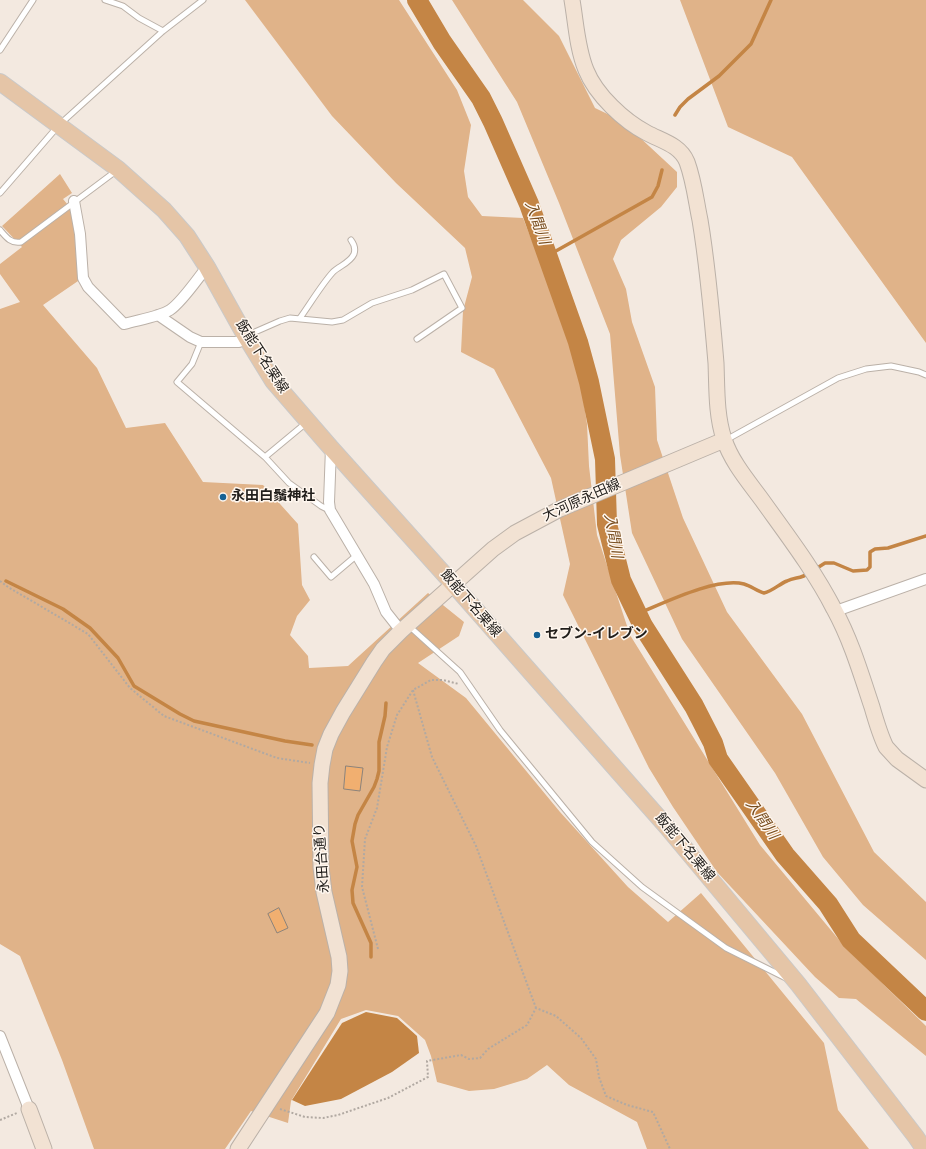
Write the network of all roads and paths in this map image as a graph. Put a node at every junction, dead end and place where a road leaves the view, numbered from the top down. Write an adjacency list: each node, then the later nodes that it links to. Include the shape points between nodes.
1 (33, 0): 6 (lane)
2 (105, 0): 5 (lane, via 123,6)
3 (203, 0): 5 (lane)
4 (572, 0): 22 (street, via 580,52 597,89 628,121 673,145 686,160 693,181 703,239)
5 (163, 31): 8 (lane)
6 (0, 50)
7 (0, 82): 8 (main road, 飯能下名栗線)
8 (59, 125): 9 (main road, 飯能下名栗線); 10 (lane)
9 (118, 169): 11 (lane); 14 (main road, 飯能下名栗線, via 164,210 187,236)
10 (0, 193)
11 (74, 201): 12 (lane, via 21,242 10,241); 15 (street, via 80,234 83,278 88,287 124,324)
12 (0, 230)
13 (351, 240): 16 (lane, via 355,250 353,255 333,272)
14 (207, 267): 15 (street, via 170,310); 17 (main road, 飯能下名栗線)
15 (158, 315): 19 (street)
16 (300, 318): 17 (lane, via 280,321); 18 (lane, via 332,322 343,320 372,303 412,290 444,274 462,308)
17 (246, 336): 19 (street, via 238,342); 21 (main road, 飯能下名栗線, via 273,381)
18 (417, 339)
19 (201, 342): 24 (lane, via 192,364 177,382)
20 (926, 375): 22 (lane, via 891,366 866,369 838,378)
21 (308, 422): 23 (main road, 飯能下名栗線); 24 (lane)
22 (724, 440): 30 (street, 大河原永田線, via 560,509 515,532); 31 (street)
23 (331, 448): 25 (street); 30 (main road, 飯能下名栗線)
24 (265, 457): 25 (lane, via 289,483)
25 (330, 510): 26 (street)
26 (357, 555): 27 (lane, via 331,577); 32 (street, via 374,584 386,612)
27 (314, 557)
28 (926, 579): 31 (street)
29 (0, 581): 35 (path, via 88,634 130,688 164,716 277,758)
30 (454, 584): 32 (street, 永田台通り); 38 (main road, 飯能下名栗線, via 667,827)
31 (836, 611): 36 (street, via 853,650 882,740 897,759)
32 (405, 628): 34 (lane, via 460,672); 35 (street, 永田台通り, via 374,662 343,712 325,749)
33 (413, 690): 34 (path, via 430,680 443,680); 37 (path, via 397,715 387,747 377,808 365,839 362,887); 39 (path, via 432,757 476,846)
34 (473, 691): 38 (lane, via 500,730 592,842 642,887 726,948)
35 (322, 765): 41 (street, 永田台通り, via 321,867 340,971 338,984 327,1012)
36 (926, 780)
37 (378, 949)
38 (798, 984): 47 (main road, 飯能下名栗線)
39 (536, 1008): 41 (path, via 527,1025 488,1049 480,1058 469,1059 461,1054 428,1061 428,1077 388,1098 323,1118 305,1116); 46 (path, via 556,1016 580,1038 596,1059 606,1096 627,1106 653,1112)
40 (0, 1036): 42 (street)
41 (267, 1105): 45 (street, 永田台通り)
42 (29, 1108): 43 (path); 44 (street)
43 (0, 1120)
44 (44, 1149)
45 (238, 1149)
46 (670, 1149)
47 (924, 1149)

